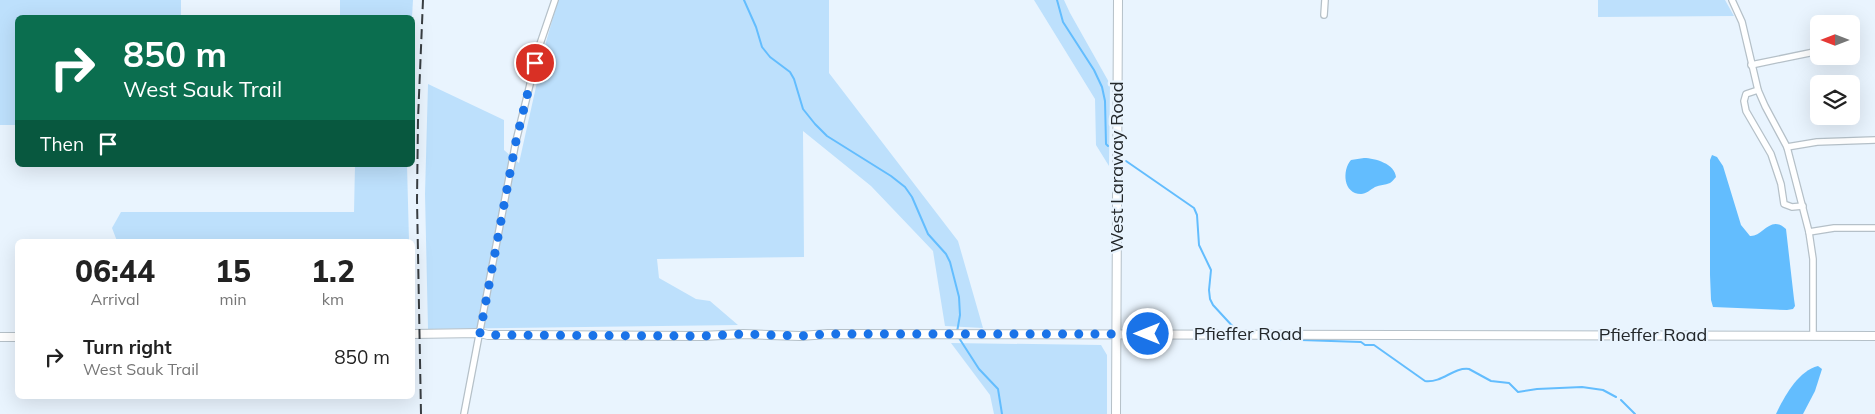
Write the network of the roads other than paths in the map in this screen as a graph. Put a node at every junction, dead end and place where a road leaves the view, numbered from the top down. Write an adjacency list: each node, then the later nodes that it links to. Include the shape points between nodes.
1 (554, 0): 14 (street, via 516,141)
2 (1118, 0): 16 (street, West Laraway Road)
3 (1325, 0): 5 (street)
4 (1732, 0): 7 (street, via 1742,22)
5 (1324, 16)
6 (1810, 53): 7 (street)
7 (1751, 64): 8 (street)
8 (1758, 90): 10 (street); 11 (street, via 1746,94 1746,111 1771,154 1784,204)
9 (1875, 140): 10 (street, via 1817,142)
10 (1787, 147): 11 (street)
11 (1803, 206): 13 (street)
12 (1875, 228): 13 (street)
13 (1809, 232): 17 (street, via 1813,259)
14 (480, 333): 15 (street, Pfieffer Road); 16 (street, Pfieffer Road, via 692,336); 21 (street)
15 (415, 334)
16 (1117, 334): 17 (street, Pfieffer Road); 22 (street, West Laraway Road)
17 (1813, 335): 18 (street, Pfieffer Road)
18 (1875, 336)
19 (0, 337): 20 (street)
20 (15, 337)
21 (464, 414)
22 (1116, 414)

